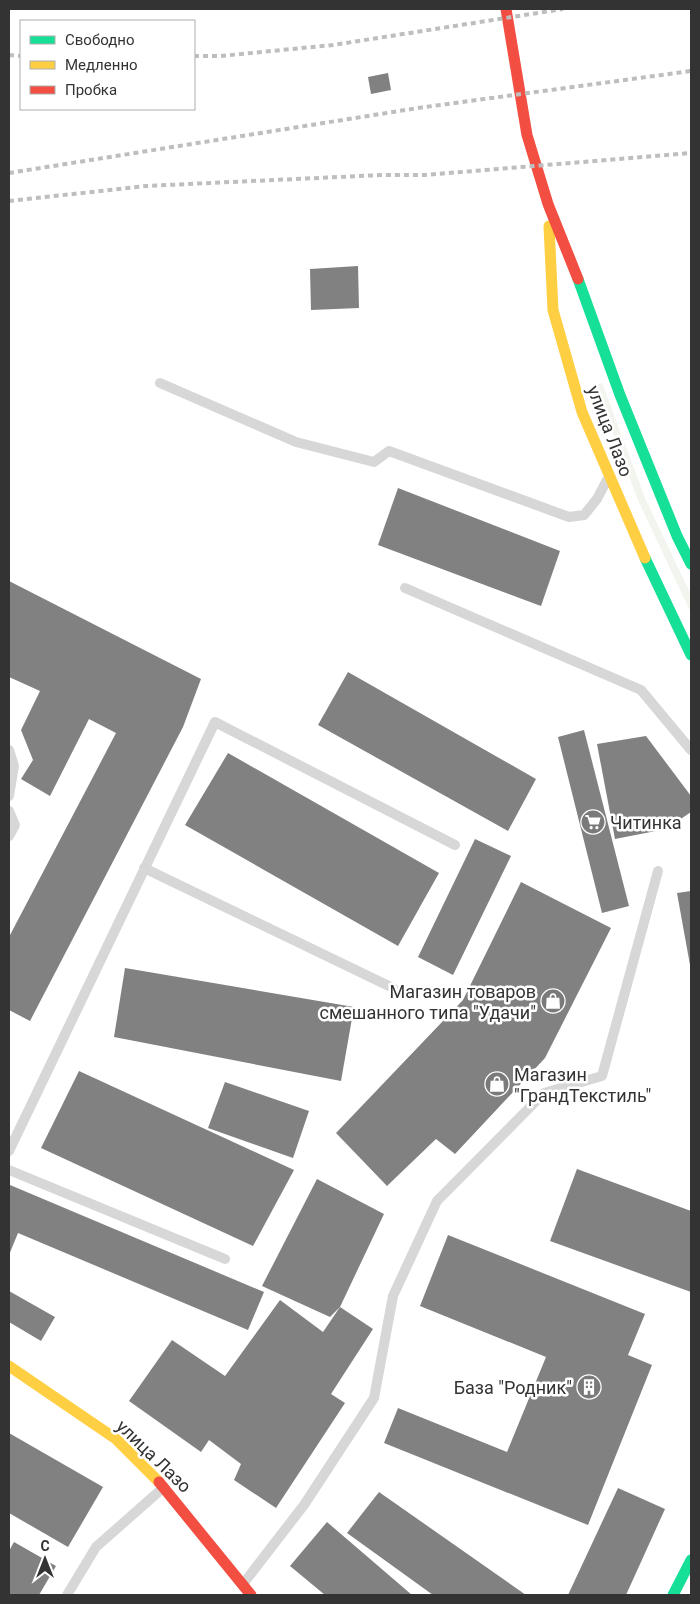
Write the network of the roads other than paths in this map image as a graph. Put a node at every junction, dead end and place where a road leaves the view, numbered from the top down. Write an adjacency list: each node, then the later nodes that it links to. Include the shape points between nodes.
1 (506, 9): 2 (main road, улица Лазо, via 527,135)
2 (548, 204): 4 (main road, улица Лазо, via 553,310 582,412); 5 (main road, улица Лазо, via 620,395)
3 (160, 383): 4 (lane, via 296,442 374,462 389,451 569,517 584,515)
4 (608, 477): 7 (main road, улица Лазо)
5 (691, 564)
6 (406, 588): 9 (lane, via 641,690)
7 (691, 655)
8 (9, 750): 10 (lane, via 14,766)
9 (691, 750)
10 (9, 796)
11 (9, 811): 12 (lane, via 15,825)
12 (9, 836)
13 (455, 845): 14 (lane, via 215,722)
14 (144, 868): 16 (lane); 17 (lane)
15 (658, 871): 23 (lane, via 602,1076 544,1092 436,1200 392,1296 374,1398 304,1504)
16 (393, 988)
17 (9, 1151)
18 (9, 1170): 19 (lane)
19 (225, 1259)
20 (9, 1366): 21 (main road, улица Лазо, via 116,1439)
21 (164, 1486): 23 (main road, улица Лазо); 24 (lane, via 96,1547)
22 (691, 1560): 26 (main road)
23 (242, 1585): 25 (main road, улица Лазо)
24 (67, 1595)
25 (251, 1595)
26 (674, 1595)

